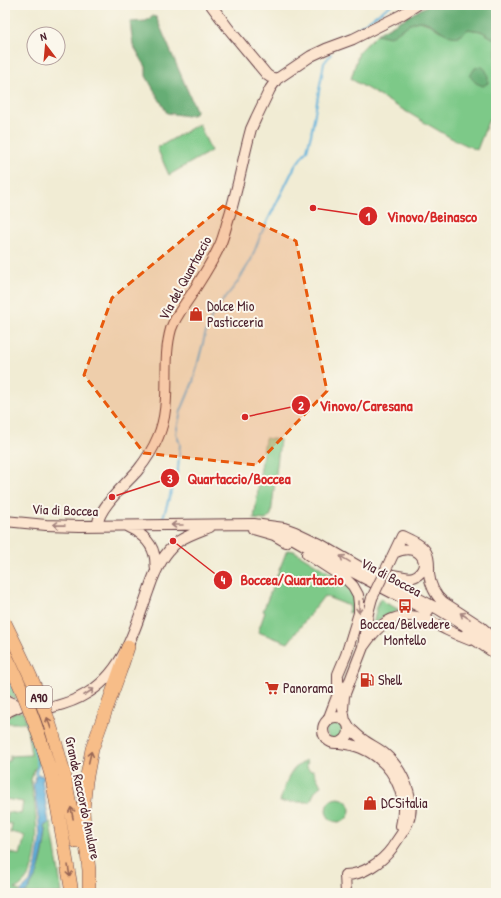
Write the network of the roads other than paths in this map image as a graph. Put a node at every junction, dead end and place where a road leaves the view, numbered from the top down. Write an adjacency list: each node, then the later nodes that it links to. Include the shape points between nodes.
1 (211, 5): 3 (street, via 267,75)
2 (417, 5): 3 (street, Via del Quartaccio, via 360,36 315,54)
3 (277, 79): 6 (street, Via del Quartaccio, via 251,129 221,244 172,327 165,409 160,434 138,470 103,510)
4 (5, 522): 6 (street, Via di Boccea, one-way to 4)
5 (242, 524): 8 (street, Via di Boccea); 9 (street, Via di Boccea); 22 (street, one-way to 22, via 274,535 347,580 355,589 359,600 359,614 338,674)
6 (98, 525): 7 (street, Via di Boccea)
7 (125, 525): 8 (street, Via di Boccea, one-way to 7); 11 (street, via 139,534 150,546)
8 (216, 525): 11 (street, Via di Boccea, via 180,541 171,548)
9 (272, 526): 12 (street, Via di Boccea, one-way to 9, via 308,538); 16 (street, Via di Boccea, via 386,591 429,612)
10 (392, 557): 12 (street, via 404,549 411,549 422,557 423,568 415,577 410,578); 14 (street, bridge, via 372,598); 15 (street, one-way to 10, via 486,630 439,598 431,583 426,552 419,546 402,536)
11 (156, 570): 19 (street, Via di Boccea)
12 (365, 570): 17 (street, Via di Boccea, via 438,609)
13 (5, 623): 29 (highway, Grande Raccordo Anulare / A90, one-way to 13, bridge, via 58,750 45,712)
14 (366, 631): 18 (street); 22 (street)
15 (496, 640)
16 (478, 642): 18 (street, via 424,619 406,616 385,623 373,633); 21 (street, Via di Boccea)
17 (496, 645)
18 (364, 647): 27 (street, via 344,696 343,709)
19 (128, 648): 24 (street, Via di Boccea, one-way to 19, via 94,689 113,671); 33 (highway, one-way to 19, via 83,810 86,781 92,749)
20 (5, 654): 29 (highway, Grande Raccordo Anulare / A90, bridge)
21 (496, 654)
22 (338, 691): 26 (street)
23 (5, 699): 25 (street, via 20,706)
24 (53, 707)
25 (5, 714)
26 (328, 720): 27 (street, via 341,718); 28 (street, via 323,729 325,738 330,742)
27 (347, 724): 28 (street, via 348,737); 30 (street, via 361,738 390,758 405,782 410,814 408,823)
28 (340, 743): 30 (street, via 374,755 386,765 395,778 403,807)
29 (58, 776): 31 (highway, Grande Raccordo Anulare / A90, one-way to 31, via 64,845); 32 (highway, Grande Raccordo Anulare / A90, one-way to 29, via 76,831)
30 (397, 840): 34 (street, via 377,863 355,874 345,875)
31 (72, 893)
32 (86, 893)
33 (89, 893)
34 (346, 893)

